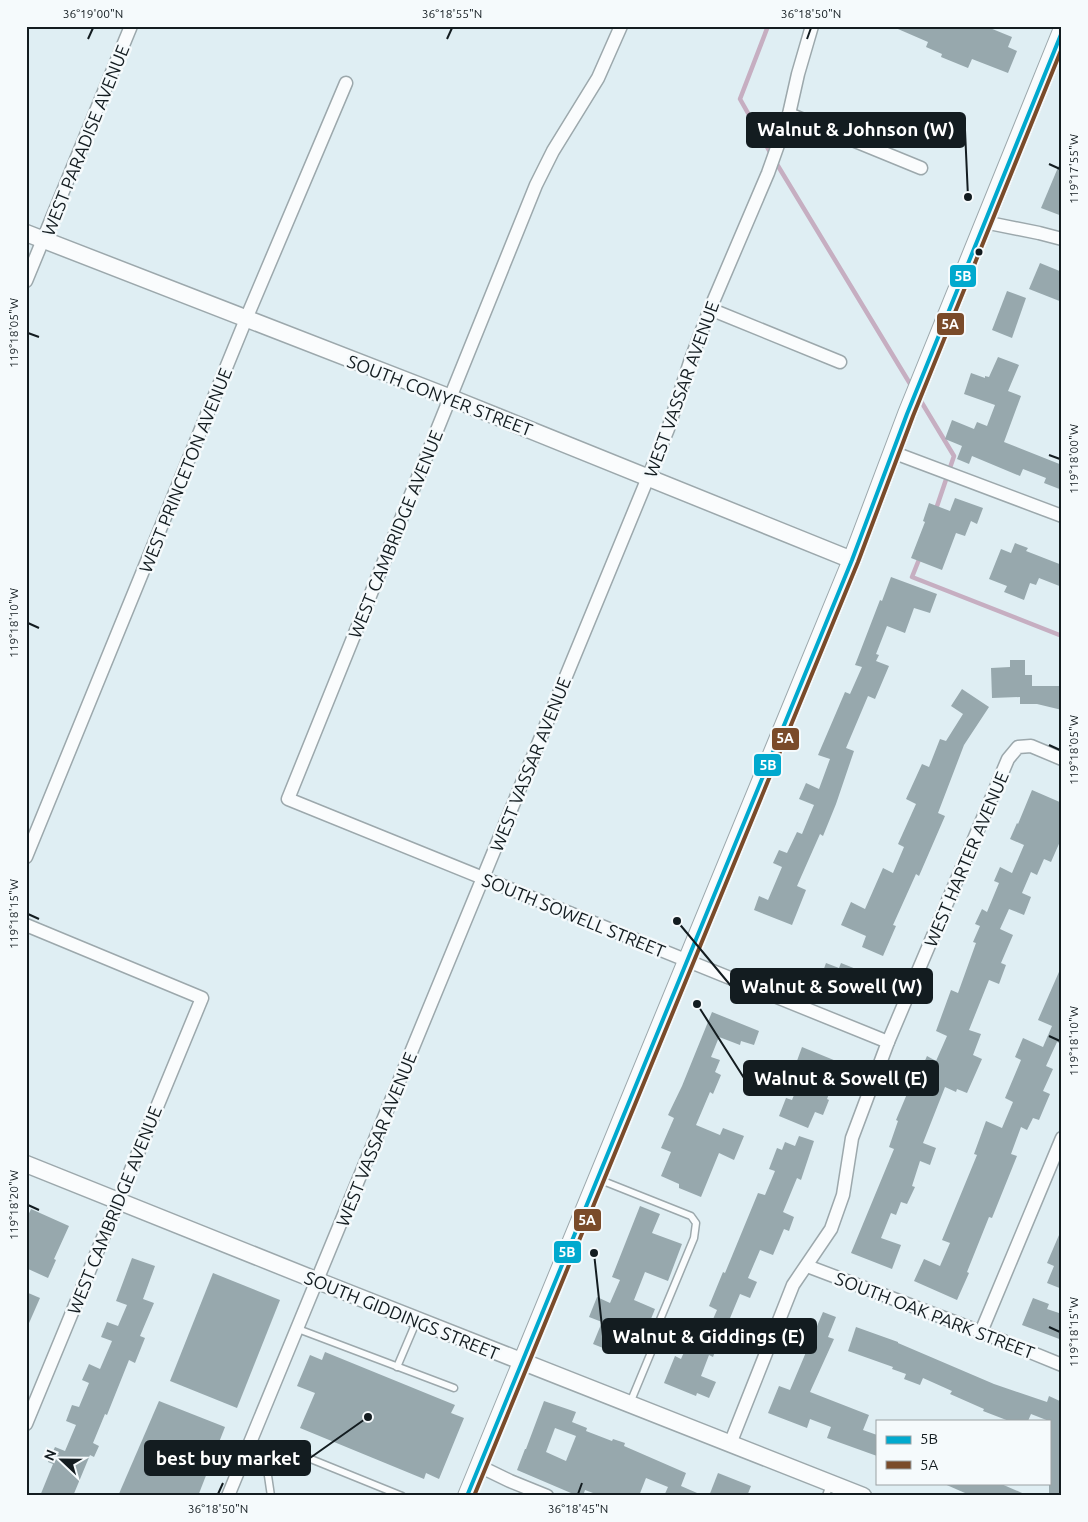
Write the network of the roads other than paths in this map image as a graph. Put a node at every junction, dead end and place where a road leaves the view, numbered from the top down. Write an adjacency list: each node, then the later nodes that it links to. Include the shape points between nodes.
1 (131, 26): 11 (street, WEST PARADISE AVENUE)
2 (621, 26): 16 (street, WEST CAMBRIDGE AVENUE, via 598,78 536,185)
3 (812, 26): 6 (street, WEST VASSAR AVENUE)
4 (1062, 31): 8 (main road)
5 (346, 83): 14 (street, WEST PRINCETON AVENUE)
6 (788, 114): 7 (street); 13 (street, WEST VASSAR AVENUE, via 768,173)
7 (921, 168)
8 (984, 222): 10 (street); 17 (main road)
9 (26, 233): 11 (street, SOUTH CONYER STREET)
10 (1062, 239)
11 (44, 240): 12 (street, WEST PARADISE AVENUE); 14 (street, SOUTH CONYER STREET)
12 (26, 281)
13 (710, 309): 15 (street); 18 (street, WEST VASSAR AVENUE)
14 (246, 319): 16 (street, SOUTH CONYER STREET); 23 (street, WEST PRINCETON AVENUE)
15 (840, 362)
16 (450, 398): 18 (street, SOUTH CONYER STREET); 22 (street, WEST CAMBRIDGE AVENUE)
17 (892, 452): 19 (street); 20 (main road)
18 (648, 478): 20 (street, SOUTH CONYER STREET); 24 (street, WEST VASSAR AVENUE)
19 (1062, 516)
20 (852, 560): 26 (main road)
21 (1062, 759): 27 (street, WEST HARTER AVENUE, via 1031,746 1018,747 1008,759)
22 (288, 799): 24 (street, SOUTH SOWELL STREET)
23 (26, 857)
24 (482, 879): 26 (street, SOUTH SOWELL STREET); 33 (street, WEST VASSAR AVENUE)
25 (26, 925): 31 (street, WEST CAMBRIDGE AVENUE, via 202,998)
26 (688, 960): 27 (street, SOUTH SOWELL STREET); 30 (main road)
27 (888, 1042): 32 (street, WEST HARTER AVENUE, via 852,1138 843,1195 832,1229)
28 (1062, 1138): 36 (street)
29 (26, 1164): 31 (street, SOUTH GIDDINGS STREET)
30 (598, 1179): 37 (main road); 41 (lane, via 691,1216 696,1223 694,1238 657,1327 657,1338)
31 (118, 1200): 33 (street, SOUTH GIDDINGS STREET); 42 (street, WEST CAMBRIDGE AVENUE)
32 (807, 1266): 36 (street, SOUTH OAK PARK STREET); 43 (street, WEST HARTER AVENUE, via 793,1285)
33 (318, 1281): 34 (street, SOUTH GIDDINGS STREET); 35 (street, WEST VASSAR AVENUE)
34 (417, 1320): 37 (street, SOUTH GIDDINGS STREET); 39 (lane)
35 (298, 1329): 39 (lane); 44 (street, WEST VASSAR AVENUE)
36 (981, 1332): 38 (street, SOUTH OAK PARK STREET)
37 (522, 1362): 41 (street, SOUTH GIDDINGS STREET); 45 (main road)
38 (1062, 1365)
39 (397, 1367): 40 (lane)
40 (454, 1388)
41 (630, 1404): 43 (street, SOUTH GIDDINGS STREET)
42 (26, 1424)
43 (730, 1444): 47 (street, SOUTH GIDDINGS STREET)
44 (243, 1460): 46 (lane); 48 (street, WEST VASSAR AVENUE)
45 (479, 1466): 51 (main road); 52 (street)
46 (267, 1469): 49 (lane); 50 (lane, via 291,1451)
47 (828, 1489): 53 (street, SOUTH GIDDINGS STREET)
48 (228, 1496)
49 (271, 1496)
50 (402, 1496)
51 (467, 1496)
52 (547, 1496)
53 (863, 1496)

